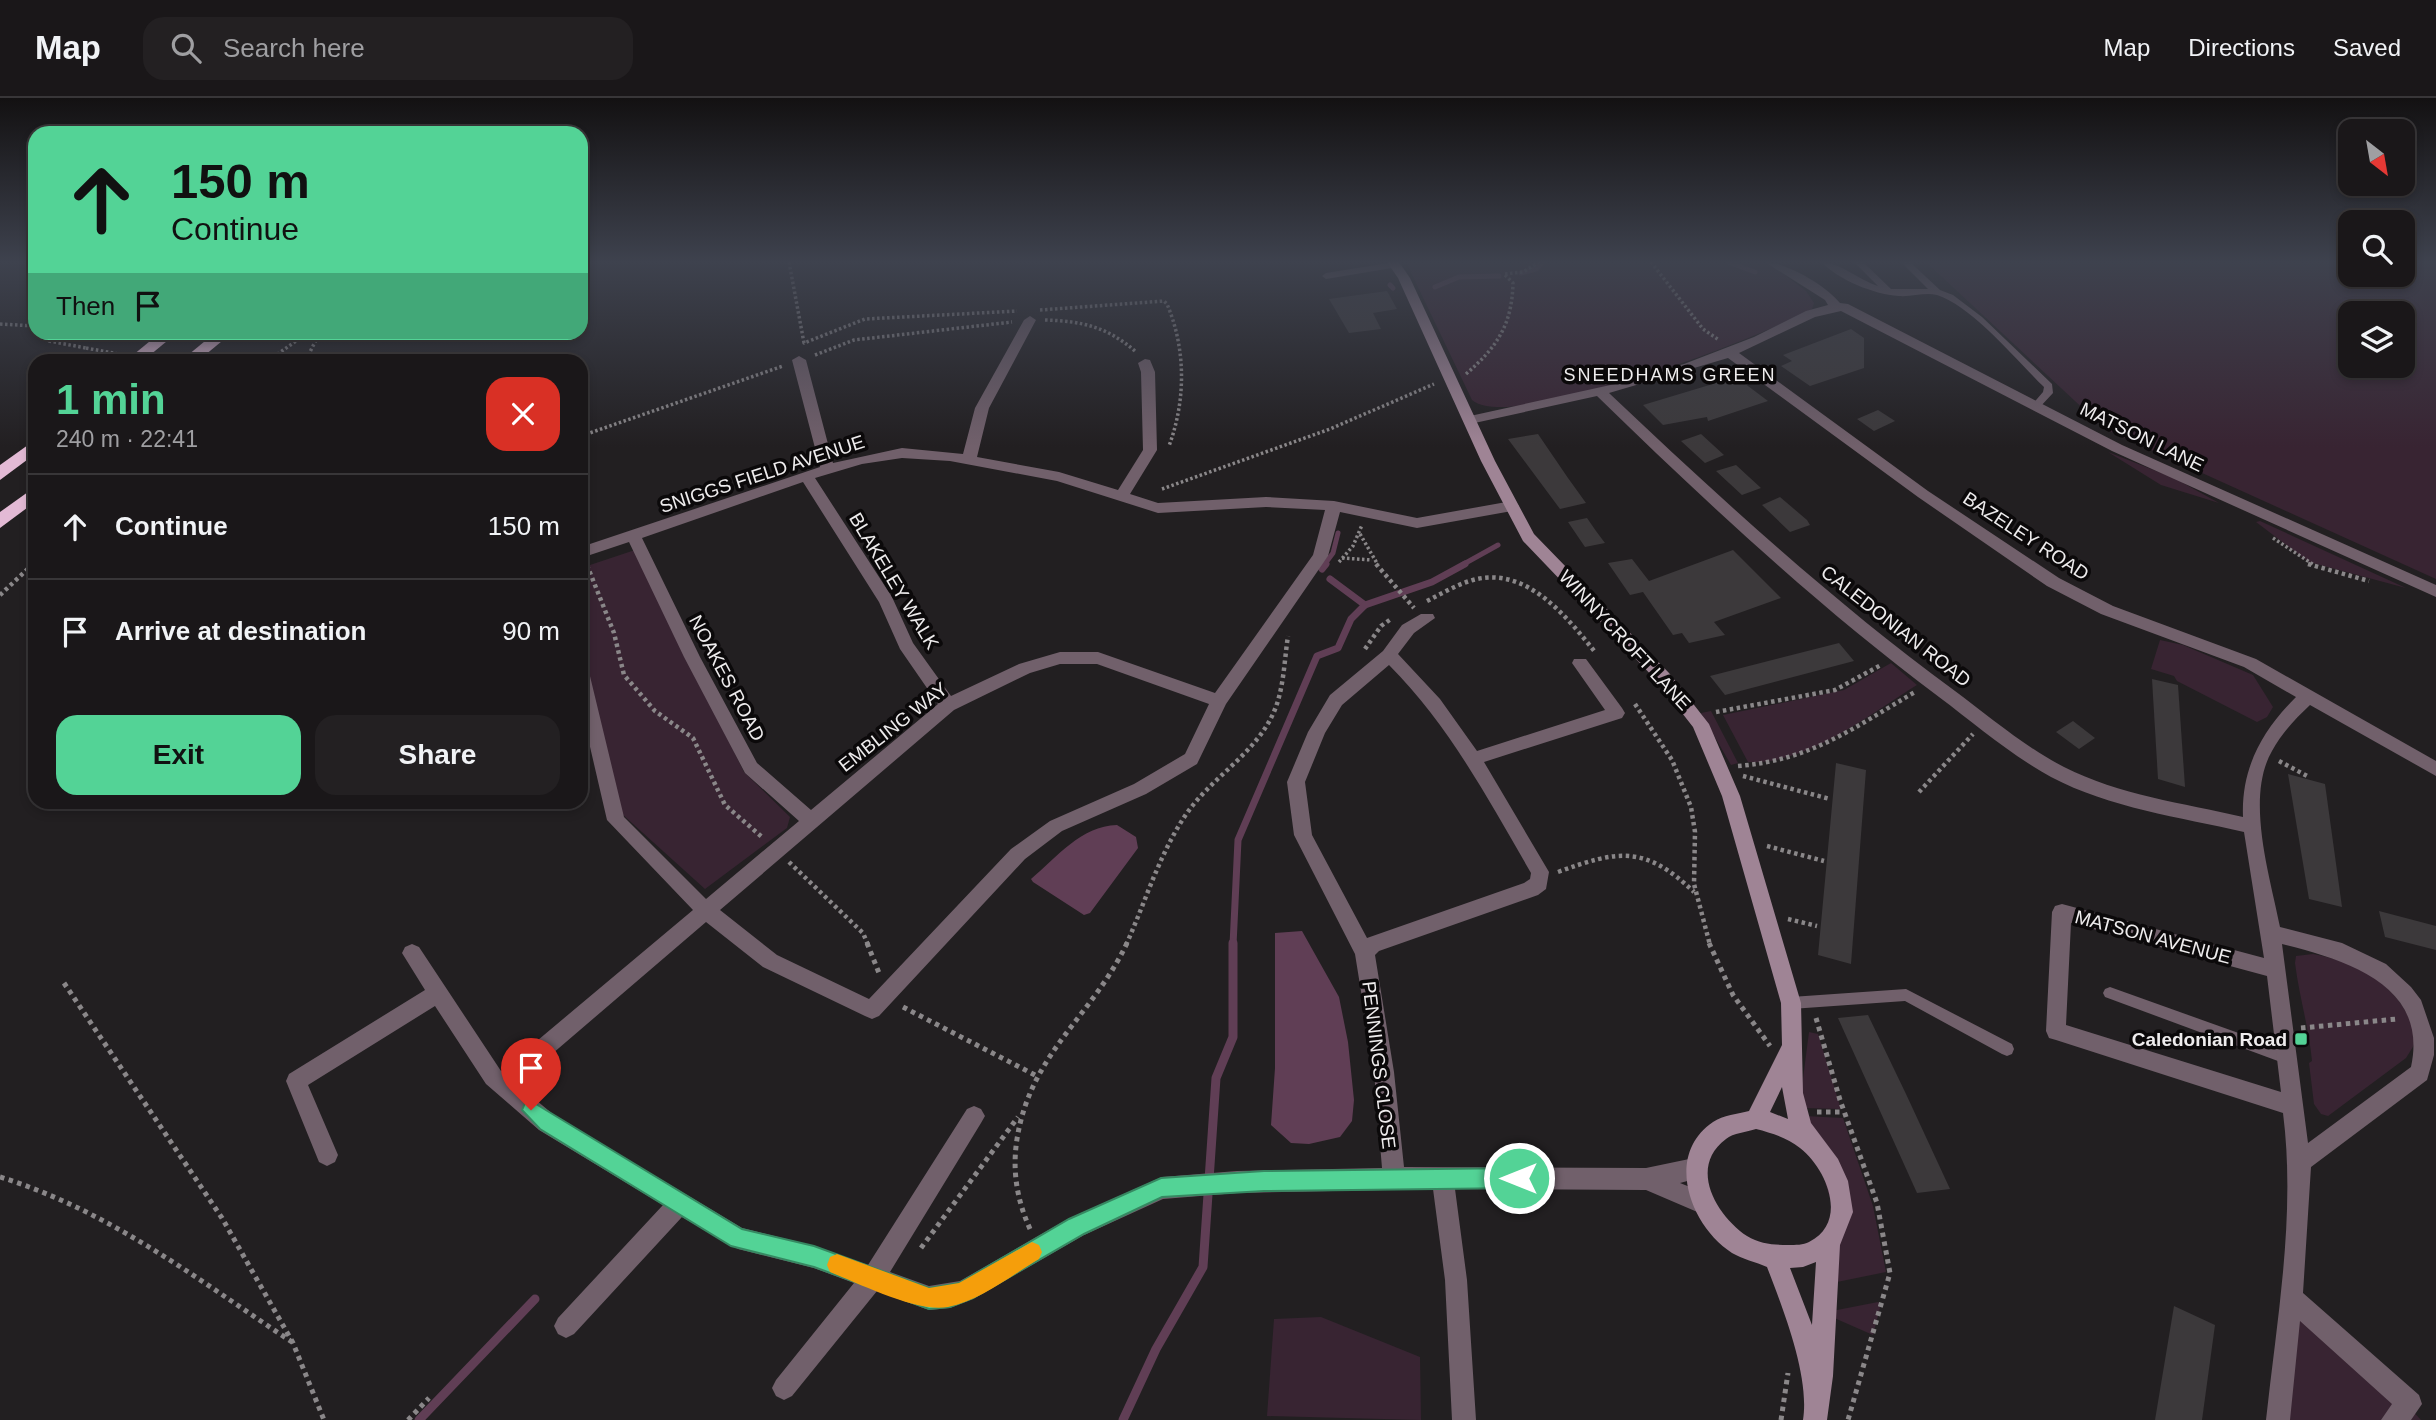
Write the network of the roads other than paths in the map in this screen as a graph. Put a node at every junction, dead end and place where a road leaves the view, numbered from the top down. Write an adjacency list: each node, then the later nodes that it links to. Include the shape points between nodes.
1 (1028, 324): 17 (street, via 982,408)
2 (1421, 324): 15 (street, WINNYCROFT LANE, via 1443,381)
3 (1798, 324): 8 (street)
4 (1878, 324): 14 (street, MATSON LANE)
5 (1982, 324): 14 (lane, via 2049,386)
6 (161, 340): 9 (highway)
7 (216, 340): 10 (highway)
8 (1730, 353): 13 (street); 32 (street, BAZELEY ROAD, via 2053,582 2106,610 2250,663)
9 (143, 354)
10 (198, 354)
11 (799, 360): 18 (street)
12 (1144, 363): 21 (street, via 1150,450)
13 (1601, 393): 15 (street); 39 (street, CALEDONIAN ROAD, via 1753,538 1896,656 2043,763 2077,780)
14 (2036, 406): 28 (street, MATSON LANE, via 2241,505)
15 (1470, 420): 24 (street, WINNYCROFT LANE)
16 (28, 451): 19 (highway)
17 (969, 460): 18 (street, SNIGGS FIELD AVENUE, via 902,453); 21 (street, SNIGGS FIELD AVENUE, via 1059,477)
18 (828, 470): 20 (street, SNIGGS FIELD AVENUE)
19 (0, 474)
20 (806, 476): 26 (street, SNIGGS FIELD AVENUE); 35 (street, BLAKELEY WALK, via 886,601 906,645)
21 (1122, 496): 23 (street, SNIGGS FIELD AVENUE, via 1158,508 1266,502)
22 (28, 498): 25 (highway)
23 (1334, 506): 24 (street, SNIGGS FIELD AVENUE, via 1417,523); 34 (street, via 1321,556)
24 (1512, 506): 47 (street, WINNYCROFT LANE, via 1528,537 1692,712 1731,796)
25 (0, 522)
26 (634, 535): 27 (street, SNIGGS FIELD AVENUE); 38 (street, NOAKES ROAD, via 751,768)
27 (588, 556)
28 (2436, 591)
29 (1418, 611): 30 (street, PENNINGS CLOSE)
30 (1389, 655): 36 (street, via 1431,698); 43 (street, PENNINGS CLOSE, via 1336,700 1296,782 1303,835)
31 (1580, 663): 36 (street, via 1616,713)
32 (2309, 695): 37 (street, BAZELEY ROAD); 39 (street, via 2283,721 2262,752 2251,795)
33 (588, 701): 40 (street, via 616,820)
34 (1219, 701): 35 (street, EMBLING WAY, via 1098,657 1060,658 1025,668); 40 (street, via 1191,760 1140,789 1056,826 1018,854 872,1010 770,961)
35 (948, 705): 38 (street, EMBLING WAY)
36 (1473, 759): 43 (street, PENNINGS CLOSE, via 1540,872 1539,883 1373,945)
37 (2436, 769)
38 (810, 820): 40 (street, EMBLING WAY)
39 (2252, 827): 41 (street)
40 (704, 909): 51 (street, EMBLING WAY)
41 (2271, 933): 44 (street); 57 (street, via 2363,961 2406,993 2429,1035 2429,1055 2420,1073)
42 (412, 953): 45 (street)
43 (1364, 953): 59 (street, PENNINGS CLOSE, via 1384,1072)
44 (2275, 970): 50 (street); 52 (street, MATSON AVENUE, via 2062,912 2056,1031)
45 (438, 993): 51 (street); 56 (street, via 296,1081)
46 (2110, 993): 50 (lane)
47 (1791, 1003): 48 (street, WINNYCROFT LANE); 49 (lane, via 1906,995)
48 (1782, 1046): 54 (street, WINNYCROFT LANE); 55 (street, WINNYCROFT LANE, via 1801,1128)
49 (2007, 1049)
50 (2286, 1057): 52 (street)
51 (501, 1084): 62 (street, via 547,1123)
52 (2293, 1106): 57 (street)
53 (974, 1116): 66 (street)
54 (1756, 1119): 55 (street, via 1780,1124); 58 (street, via 1715,1129 1702,1145)
55 (1822, 1154): 64 (street, via 1842,1198 1841,1221)
56 (327, 1155)
57 (2300, 1162): 67 (street)
58 (1694, 1169): 61 (street); 63 (street)
59 (1394, 1178): 60 (street); 66 (street, via 1161,1188 950,1296 929,1298)
60 (1443, 1178): 61 (street); 71 (street, via 1456,1280)
61 (1646, 1179): 63 (street)
62 (680, 1203): 66 (street, via 738,1238 814,1256); 68 (street)
63 (1702, 1203): 65 (street, via 1729,1237 1749,1250)
64 (1829, 1245): 65 (street, via 1799,1257); 70 (street)
65 (1775, 1257): 70 (street, via 1801,1326)
66 (865, 1275): 69 (street)
67 (2290, 1297): 72 (street); 73 (street, via 2410,1404)
68 (566, 1326)
69 (784, 1388)
70 (1817, 1412)
71 (1464, 1420)
72 (2278, 1420)
73 (2393, 1420)

